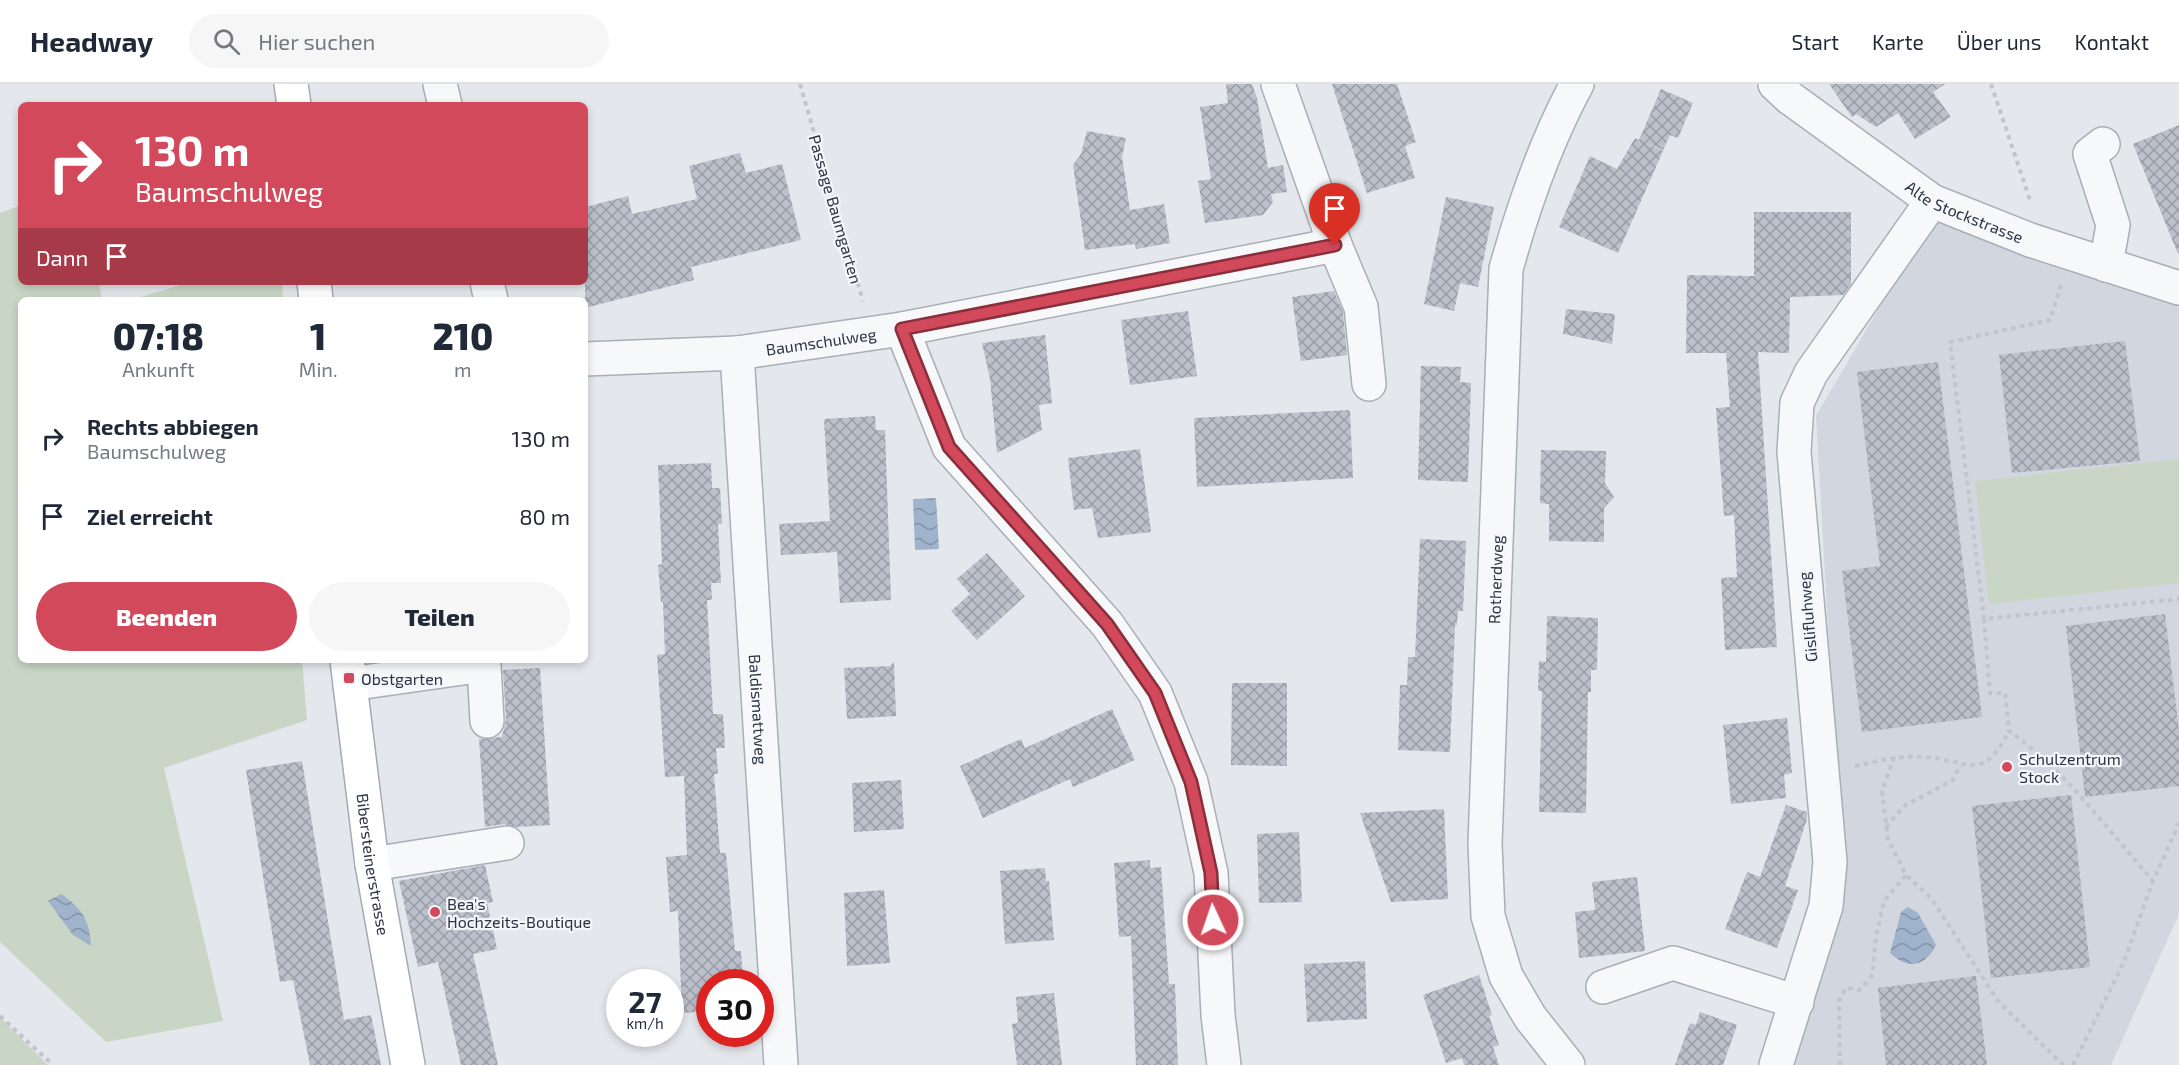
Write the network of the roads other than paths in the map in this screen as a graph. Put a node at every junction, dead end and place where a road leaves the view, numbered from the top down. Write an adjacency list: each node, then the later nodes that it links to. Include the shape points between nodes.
1 (291, 84): 6 (main road)
2 (440, 84): 7 (street)
3 (1278, 84): 10 (street)
4 (1577, 84): 26 (street, Rotherdweg, via 1556,122 1526,196 1506,269 1485,844 1488,916 1506,976 1530,1017)
5 (1775, 84): 9 (street, Alte Stockstrasse)
6 (294, 102)
7 (444, 102)
8 (2103, 144): 11 (street, via 2090,154 2114,225)
9 (1932, 201): 11 (street, Alte Stockstrasse); 22 (street, Gislifluhweg, via 1811,374 1797,403 1794,452 1830,862 1826,906)
10 (1335, 245): 13 (street, Baumschulweg); 16 (street, via 1361,307)
11 (2106, 265): 12 (street, Alte Stockstrasse)
12 (2179, 288)
13 (887, 331): 14 (street, Baumschulweg); 25 (street, via 949,447 1107,624 1155,693 1191,782 1211,873)
14 (737, 352): 15 (street, Baumschulweg); 24 (street, Baldismattweg)
15 (588, 359)
16 (1369, 384)
17 (349, 672): 18 (street, via 484,665); 20 (main road, Bibersteinerstrasse)
18 (487, 721)
19 (507, 843): 20 (street)
20 (372, 864): 23 (main road, Bibersteinerstrasse)
21 (1603, 987): 22 (street, via 1673,963)
22 (1797, 1002): 27 (street, Gislifluhweg)
23 (408, 1065)
24 (781, 1065)
25 (1224, 1065)
26 (1568, 1065)
27 (1776, 1065)

